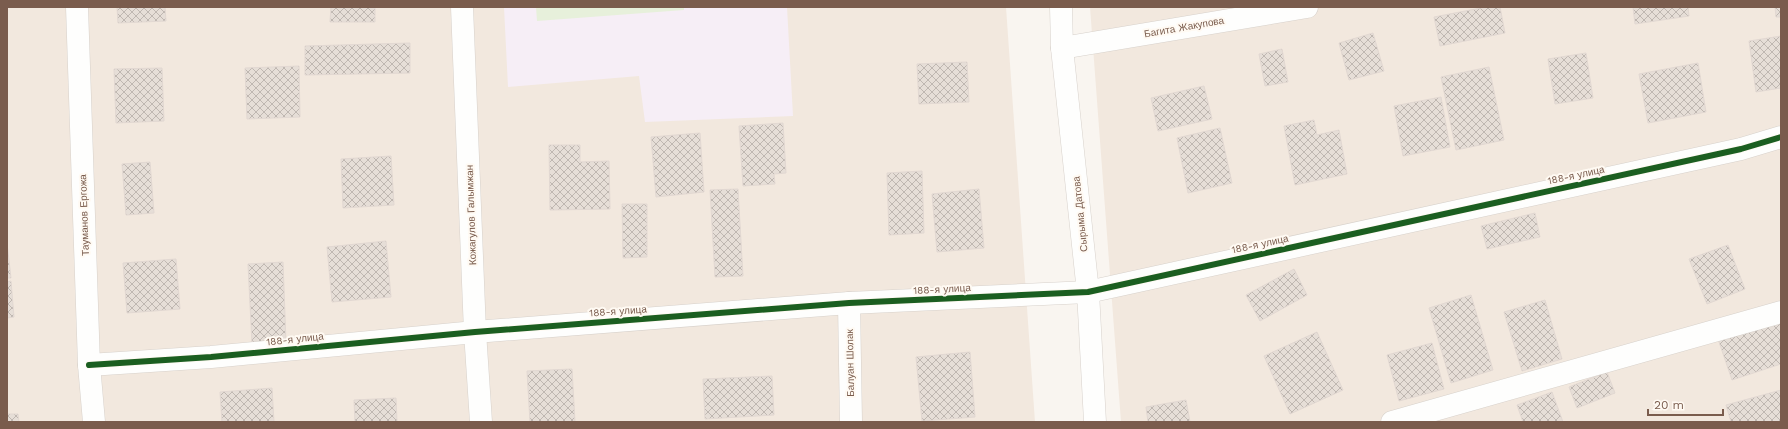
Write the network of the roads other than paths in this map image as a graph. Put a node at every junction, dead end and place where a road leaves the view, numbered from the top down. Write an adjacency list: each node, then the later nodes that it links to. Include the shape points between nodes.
1 (77, 7): 11 (street, Тауманов Ергожа)
2 (462, 7): 10 (street, Кожагулов Галымжан)
3 (1061, 7): 5 (street, Сырыма Датова)
4 (1306, 7): 5 (street, Багита Жакупова)
5 (1062, 48): 7 (street, Сырыма Датова)
6 (1781, 137): 7 (street, 188-я улица, via 1741,149)
7 (1088, 292): 8 (street, 188-я улица); 15 (street, Сырыма Датова)
8 (849, 303): 10 (street, 188-я улица); 14 (street, Балуан Шолак)
9 (1781, 312): 16 (street)
10 (475, 332): 11 (street, 188-я улица, via 211,357); 13 (street, Кожагулов Галымжан)
11 (89, 365): 12 (street, Тауманов Ергожа)
12 (94, 422)
13 (481, 422)
14 (851, 422)
15 (1095, 422)
16 (1392, 422)

